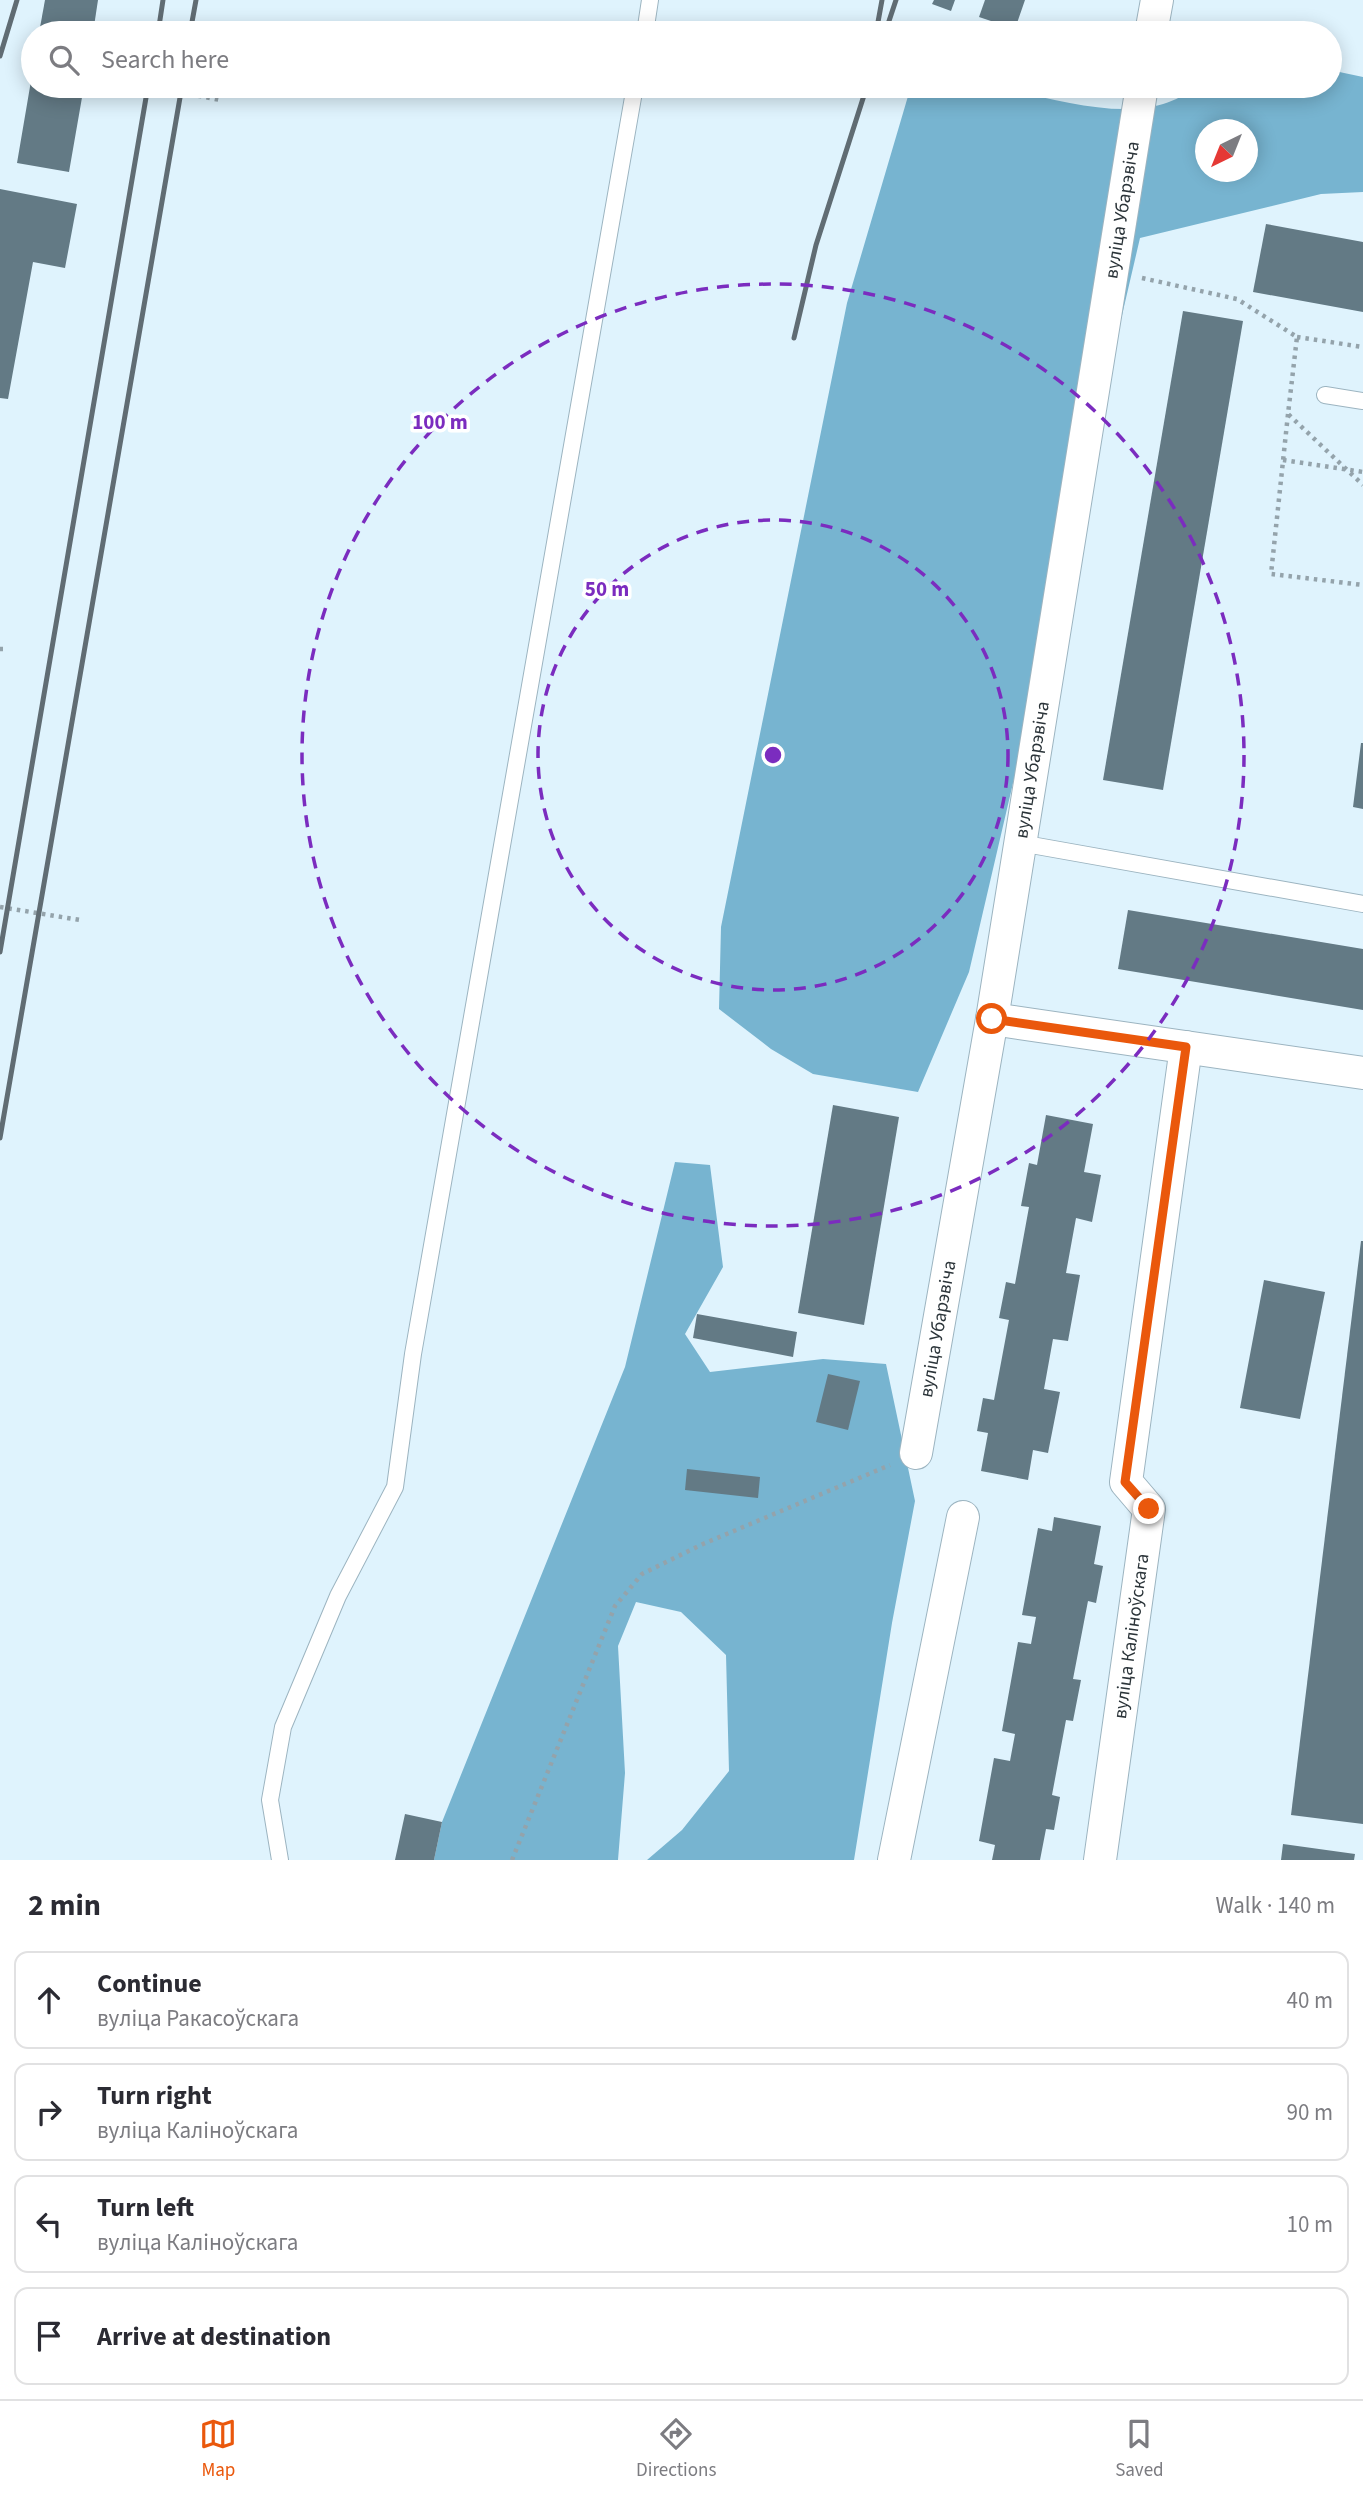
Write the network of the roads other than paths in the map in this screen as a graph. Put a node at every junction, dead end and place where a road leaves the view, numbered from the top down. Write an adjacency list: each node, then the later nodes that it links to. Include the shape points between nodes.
1 (650, 0): 3 (lane)
2 (1157, 0): 4 (street)
3 (647, 21)
4 (1153, 21)
5 (633, 98): 16 (lane, via 416,1340 395,1487 338,1596 282,1727 270,1800)
6 (1140, 98): 9 (street, вуліца Убарэвіча)
7 (1325, 395): 8 (lane)
8 (1363, 401)
9 (1020, 843): 10 (lane); 11 (street, вуліца Убарэвіча)
10 (1363, 904)
11 (992, 1019): 12 (street); 14 (street, вуліца Убарэвіча)
12 (1186, 1047): 13 (street); 18 (street, вуліца Каліноўскага, via 1125,1482 1149,1509)
13 (1363, 1073)
14 (916, 1453)
15 (963, 1517): 17 (street)
16 (280, 1860)
17 (894, 1860)
18 (1101, 1860)

